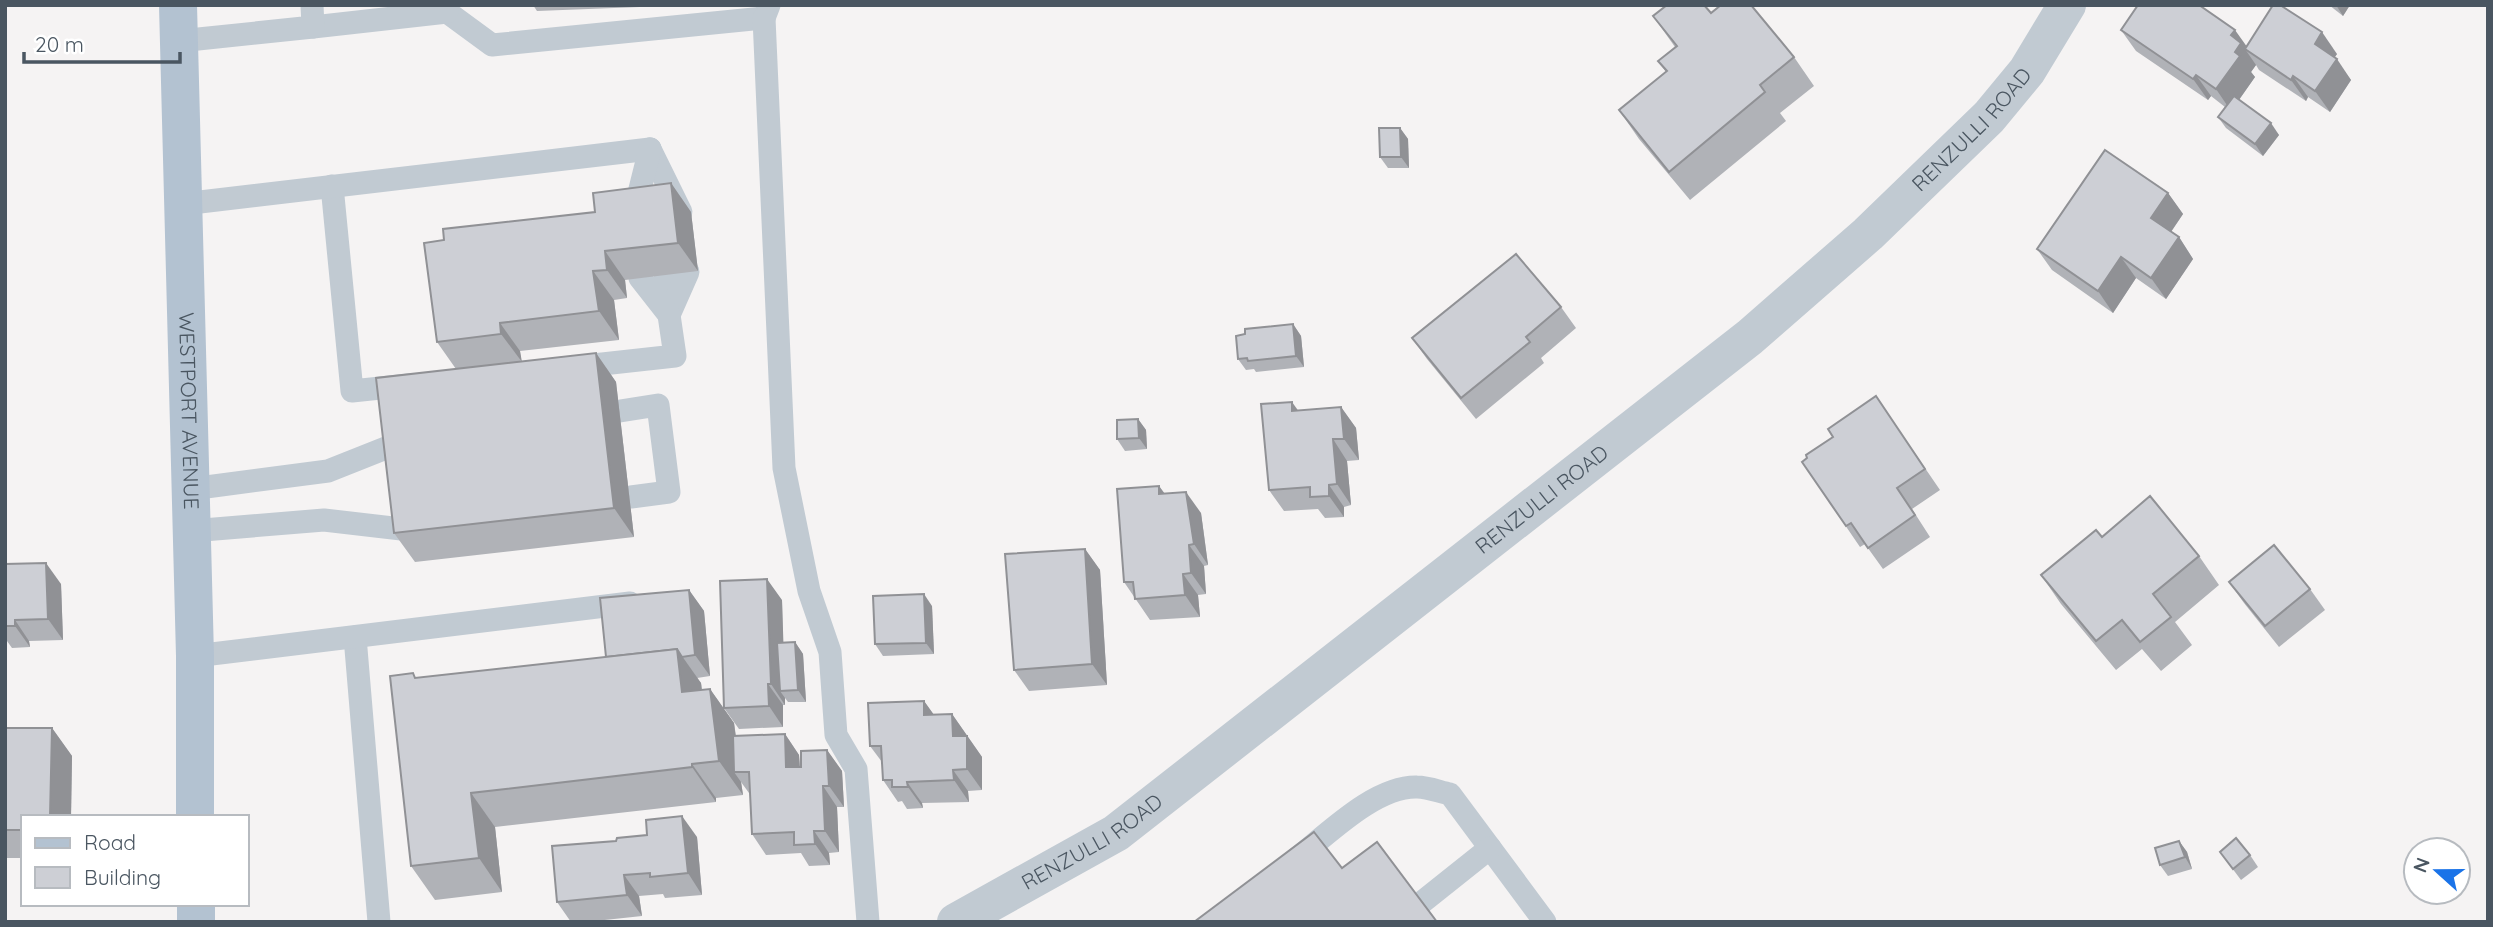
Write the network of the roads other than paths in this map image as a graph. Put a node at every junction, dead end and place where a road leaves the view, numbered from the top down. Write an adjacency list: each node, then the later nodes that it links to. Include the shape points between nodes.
1 (2067, 5): 31 (street, RENZULLI ROAD, via 2027,71 1989,117 1868,234 1750,337 1116,833)
2 (447, 9): 3 (lane, via 492,45); 4 (lane)
3 (767, 12): 30 (lane, via 784,468 809,590 830,652 835,735 856,769)
4 (312, 16): 5 (lane)
5 (179, 23): 8 (main road, WESTPORT AVENUE)
6 (650, 149): 7 (lane); 9 (lane); 10 (lane)
7 (332, 187): 8 (lane); 15 (lane, via 352,391)
8 (183, 204): 18 (main road, WESTPORT AVENUE)
9 (670, 215)
10 (633, 218)
11 (677, 274): 13 (lane)
12 (640, 278): 13 (lane)
13 (670, 315): 14 (lane, via 675,356)
14 (554, 370)
15 (433, 383)
16 (620, 411): 19 (lane, via 658,405 669,492)
17 (401, 442): 18 (lane, via 328,471)
18 (191, 489): 21 (main road, WESTPORT AVENUE)
19 (631, 497)
20 (410, 530): 21 (lane, via 324,520)
21 (191, 531): 24 (main road, WESTPORT AVENUE)
22 (657, 600): 23 (lane)
23 (355, 637): 24 (lane); 29 (lane)
24 (195, 656): 25 (main road, WESTPORT AVENUE)
25 (195, 815)
26 (1490, 848): 27 (lane, via 1450,794 1418,787 1391,790); 28 (lane); 32 (lane)
27 (1279, 872)
28 (1421, 903)
29 (379, 922)
30 (868, 922)
31 (956, 922)
32 (1545, 922)

